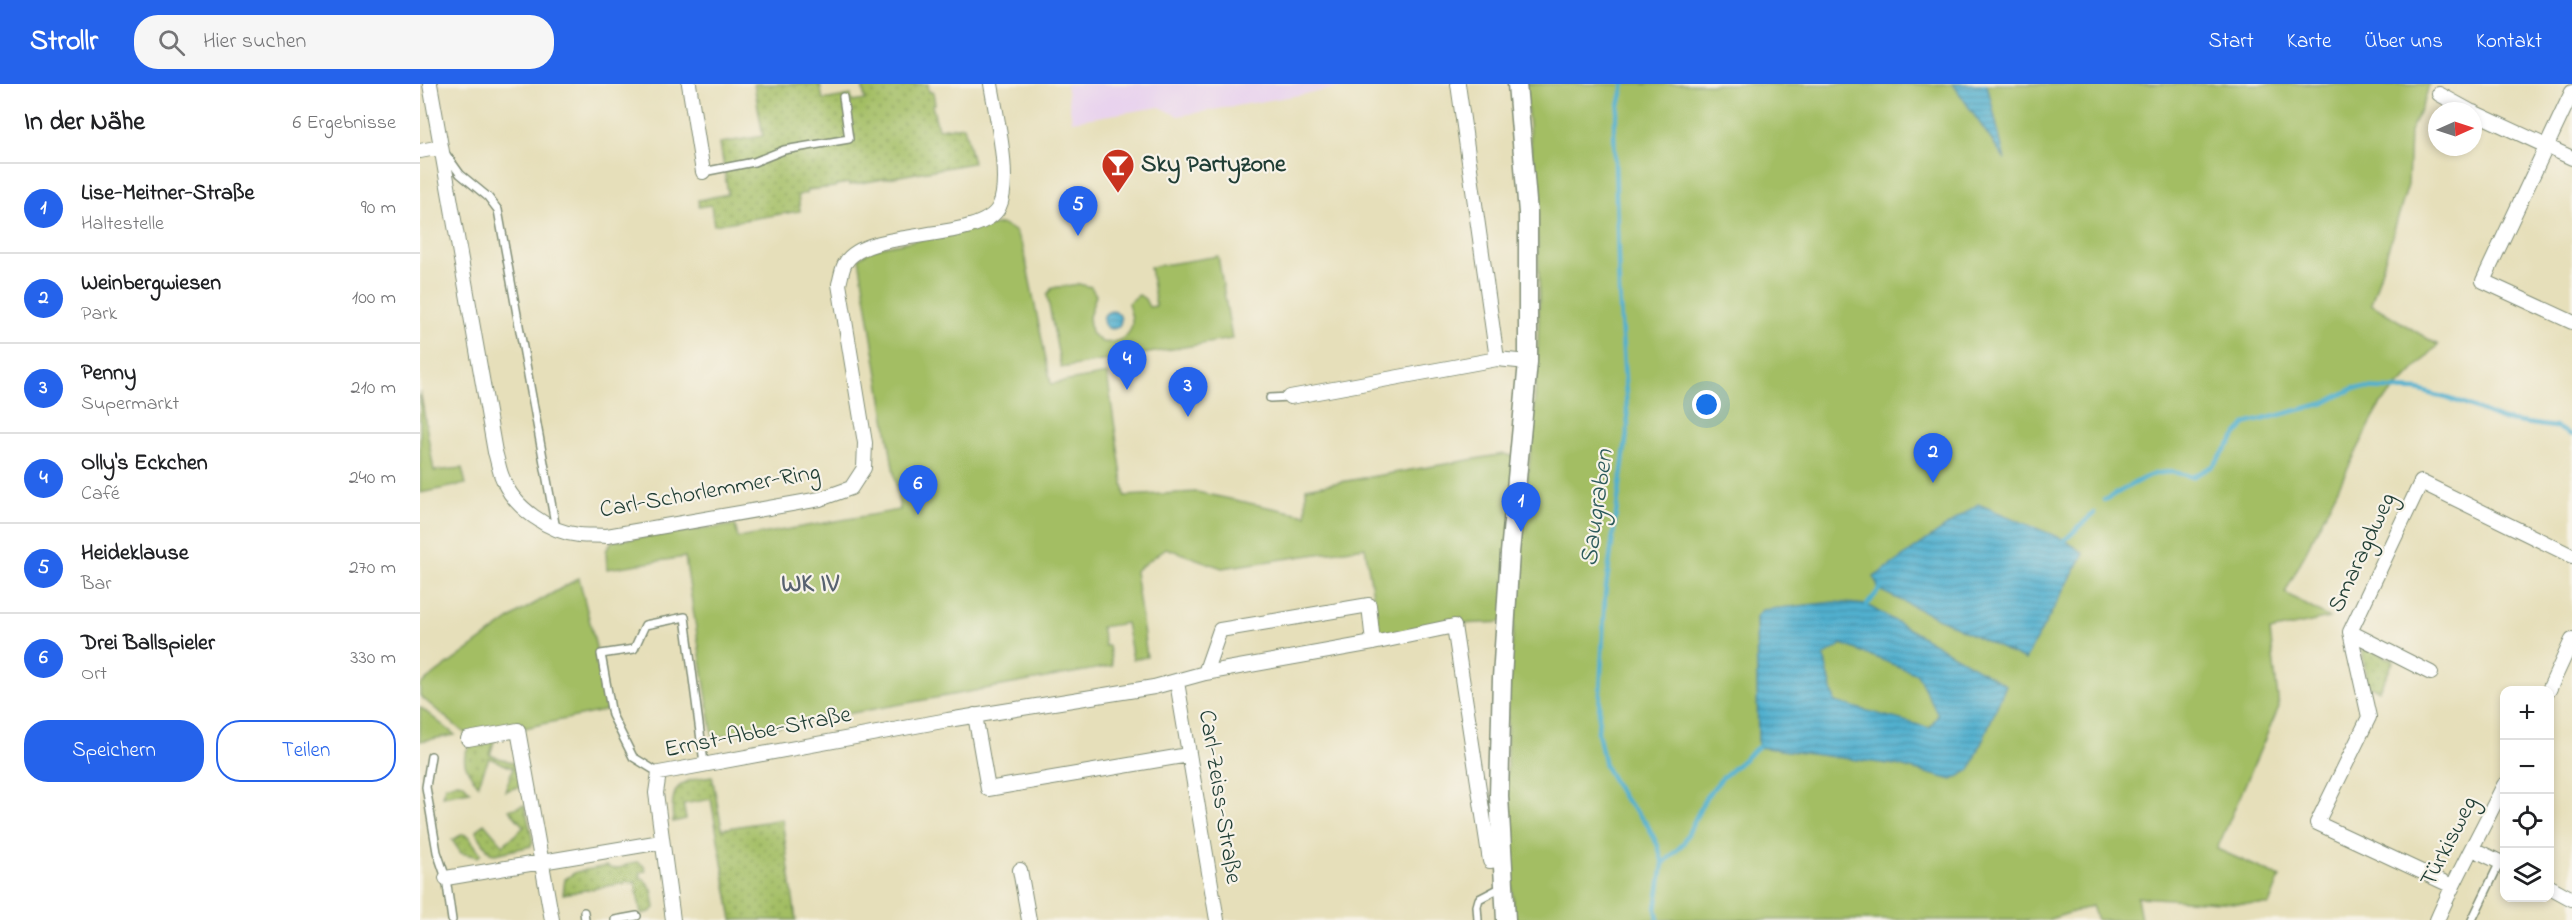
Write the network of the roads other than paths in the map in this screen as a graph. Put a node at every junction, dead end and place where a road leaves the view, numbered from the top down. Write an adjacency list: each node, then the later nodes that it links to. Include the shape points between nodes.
1 (430, 84): 12 (street, Carl-Schorlemmer-Ring)
2 (689, 84): 15 (street)
3 (991, 84): 21 (street, Carl-Schorlemmer-Ring, via 1005,178 998,208 982,223 865,247 846,261 840,284 865,443 864,468 851,488 820,500 607,536)
4 (1458, 84): 17 (street)
5 (1517, 84): 18 (street, via 1528,213)
6 (2572, 92): 11 (street)
7 (2439, 94): 9 (street)
8 (843, 97): 15 (lane, via 849,138 784,150 754,162)
9 (2454, 102)
10 (2482, 117): 11 (street)
11 (2547, 146): 14 (street); 16 (street, via 2483,281)
12 (441, 147): 13 (street); 21 (lane, Carl-Schorlemmer-Ring, via 460,174 489,197 498,210); 21 (street, Carl-Schorlemmer-Ring, via 503,481 539,521)
13 (420, 151)
14 (2572, 158)
15 (703, 172)
16 (2572, 322)
17 (1497, 358): 18 (street); 20 (street)
18 (1528, 362): 39 (street, via 1502,678 1499,796)
19 (1270, 398): 20 (lane)
20 (1290, 398)
21 (556, 529)
22 (2572, 556): 23 (street, Smaragdweg, via 2421,482)
23 (2350, 632): 27 (street, Smaragdweg); 46 (street, Smaragdweg, via 2369,717 2317,824)
24 (2572, 640): 29 (street)
25 (1373, 643): 26 (street, Ernst-Abbe-Straße); 26 (street, via 1369,605 1220,630); 39 (street, Ernst-Abbe-Straße, via 1454,627 1490,861)
26 (1205, 673): 28 (street, Ernst-Abbe-Straße)
27 (2431, 673)
28 (1178, 682): 30 (street, Ernst-Abbe-Straße); 32 (street, Carl-Zeiss-Straße)
29 (2551, 686)
30 (975, 715): 32 (street, via 988,789); 34 (street, Ernst-Abbe-Straße)
31 (468, 739): 41 (street, via 518,730)
32 (1188, 755): 57 (street, Carl-Zeiss-Straße)
33 (430, 756): 44 (lane, via 426,786 437,852)
34 (704, 763): 35 (street, Ernst-Abbe-Straße); 35 (lane, via 685,617 645,625 634,649 601,654 612,715 633,757)
35 (659, 773): 37 (street, Ernst-Abbe-Straße, via 656,793)
36 (2500, 794): 38 (street, Türkisweg)
37 (661, 842): 41 (street); 55 (street, Ernst-Abbe-Straße)
38 (2474, 849): 40 (street); 46 (street, Türkisweg)
39 (1503, 859): 45 (street)
40 (2500, 862)
41 (542, 863): 44 (street); 52 (street)
42 (2500, 869): 61 (lane)
43 (1020, 870): 56 (street)
44 (446, 878): 51 (lane)
45 (1504, 886): 58 (lane, via 1479,899); 59 (street)
46 (2452, 886): 60 (street, Türkisweg)
47 (2554, 889): 48 (street)
48 (2572, 899)
49 (584, 912): 53 (lane)
50 (637, 916): 54 (lane)
51 (452, 920)
52 (552, 920)
53 (585, 920)
54 (615, 920)
55 (673, 920)
56 (1029, 920)
57 (1216, 920)
58 (1478, 920)
59 (1506, 920)
60 (2437, 920)
61 (2472, 920)

